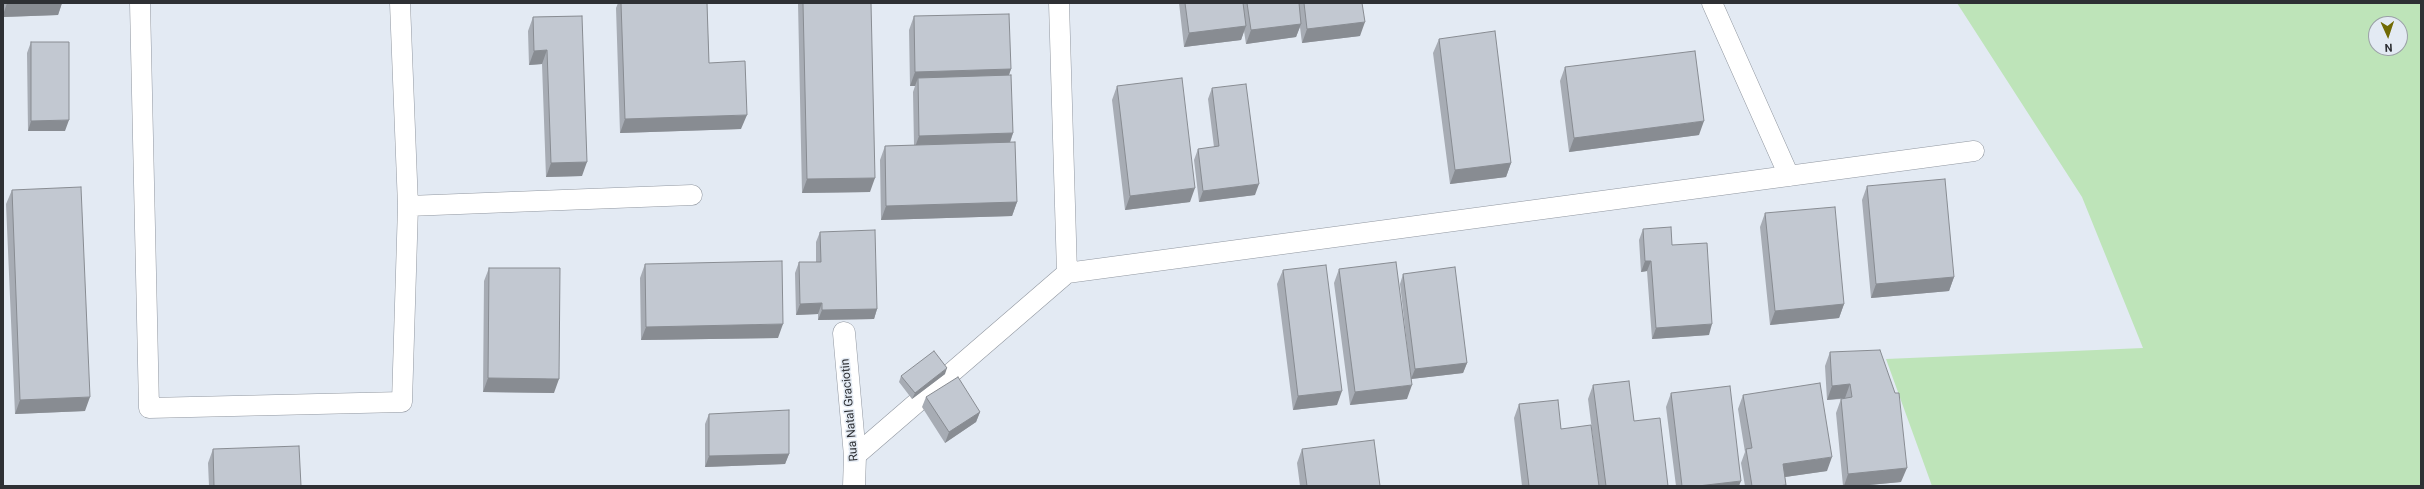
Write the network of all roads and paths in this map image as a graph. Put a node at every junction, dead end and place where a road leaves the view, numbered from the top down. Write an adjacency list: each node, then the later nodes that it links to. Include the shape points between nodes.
1 (140, 3): 8 (lane, via 149,408 402,402)
2 (400, 3): 8 (lane)
3 (1059, 3): 9 (lane)
4 (1712, 3): 6 (lane)
5 (1974, 151): 6 (lane)
6 (1789, 176): 9 (lane)
7 (692, 195): 8 (lane)
8 (408, 206)
9 (1067, 273): 11 (lane)
10 (844, 333): 11 (street, Rua Natal Graciotin)
11 (855, 456): 12 (street, Rua Natal Graciotin)
12 (854, 486)

